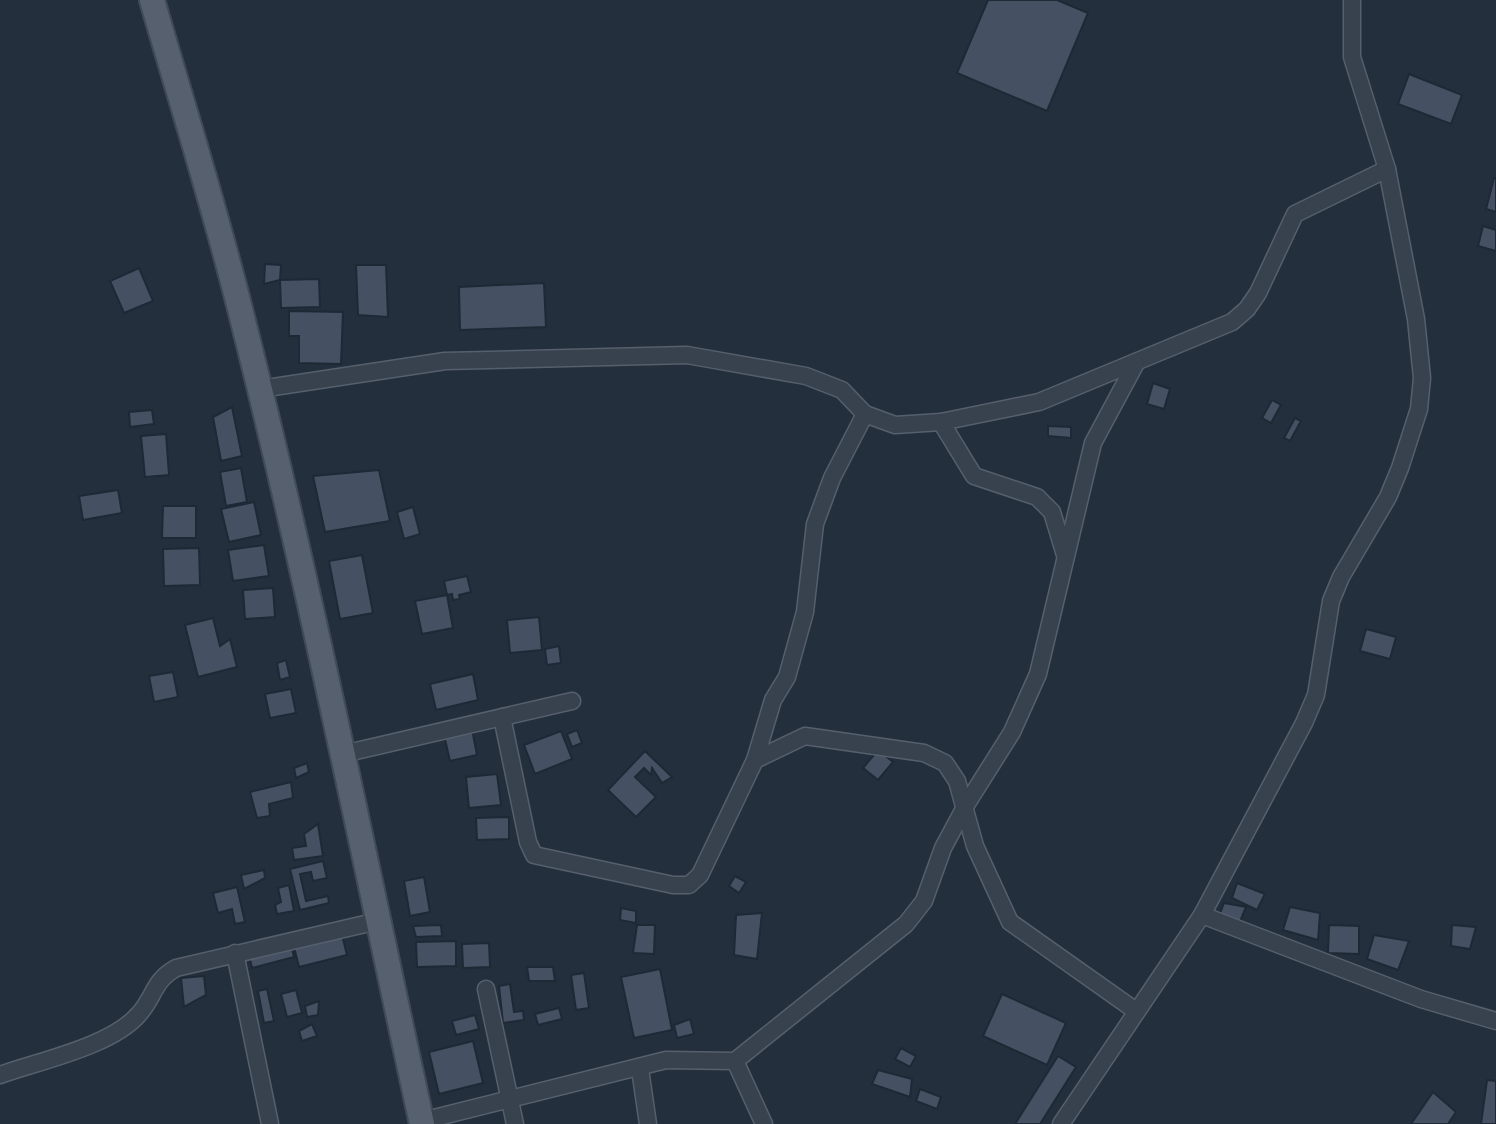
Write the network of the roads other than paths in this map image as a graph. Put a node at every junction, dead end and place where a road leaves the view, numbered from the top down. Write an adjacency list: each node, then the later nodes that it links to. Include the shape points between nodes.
1 (152, 0): 5 (main road)
2 (1352, 0): 3 (street, via 1353,57)
3 (1387, 169): 4 (street, via 1295,214 1258,293 1232,322); 14 (street, via 1421,351 1419,409 1388,497 1331,601 1316,695)
4 (1136, 362): 7 (street, via 1039,402); 8 (street, via 1093,443)
5 (260, 389): 6 (street, via 445,361 687,355 806,376 842,390); 11 (main road)
6 (865, 414): 7 (street, via 895,425); 12 (street, via 832,478 816,524 805,612 787,677 773,700)
7 (941, 422): 8 (street, via 974,477 1037,497 1052,512)
8 (1066, 557): 13 (street, via 1038,674 1012,732)
9 (572, 701): 10 (street)
10 (502, 717): 11 (street); 12 (street, via 534,855 673,885 689,885 700,875)
11 (343, 754): 15 (main road)
12 (755, 760): 13 (street, via 806,736 924,753 945,763)
13 (966, 805): 18 (street, via 975,846 1010,922); 20 (street, via 943,848 924,901 906,924)
14 (1202, 915): 18 (street); 19 (street, via 1421,999)
15 (377, 921): 16 (street); 24 (main road)
16 (234, 953): 22 (street, via 161,976 139,1014 111,1035); 25 (street)
17 (486, 989): 23 (street)
18 (1136, 1011): 29 (street)
19 (1496, 1021)
20 (735, 1061): 21 (street, via 666,1060); 28 (street)
21 (640, 1069): 23 (street); 27 (street)
22 (0, 1075)
23 (508, 1097): 24 (street); 26 (street)
24 (422, 1122)
25 (270, 1124)
26 (515, 1124)
27 (648, 1124)
28 (764, 1124)
29 (1061, 1124)

